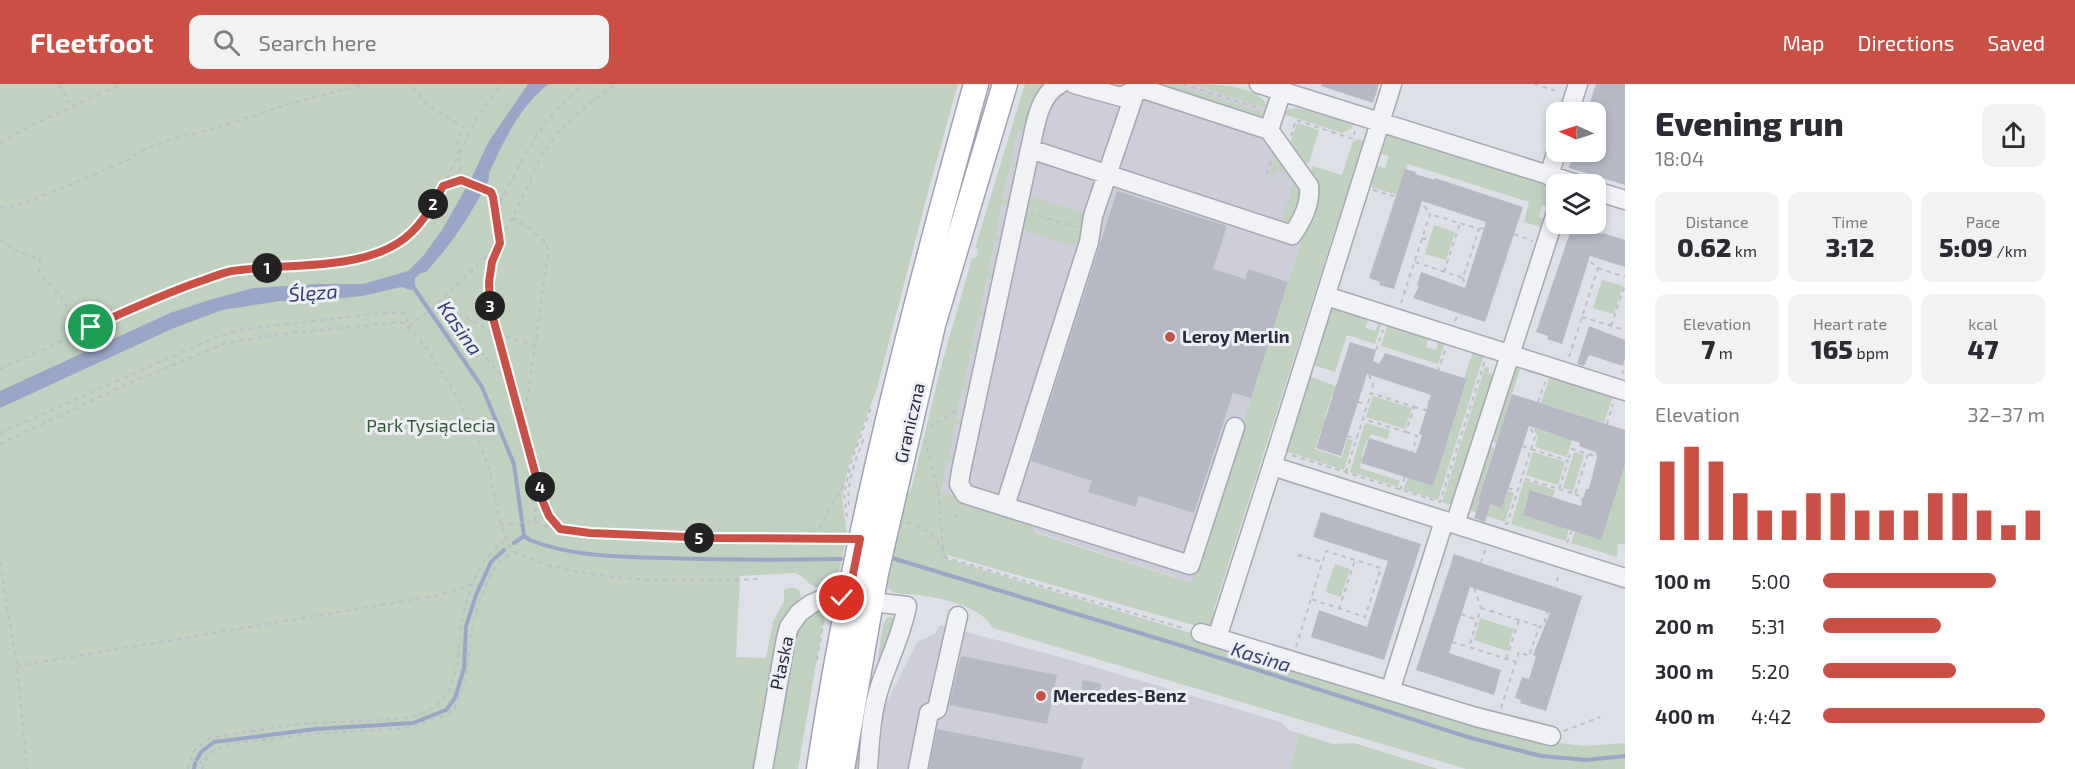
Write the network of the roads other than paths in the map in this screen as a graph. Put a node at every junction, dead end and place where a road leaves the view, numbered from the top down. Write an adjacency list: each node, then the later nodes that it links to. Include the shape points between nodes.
1 (976, 84): 25 (main road, Graniczna, via 914,312 860,539)
2 (1005, 84): 25 (main road, Graniczna, via 933,325)
3 (1060, 84): 11 (street, via 1045,98)
4 (1074, 84): 7 (street, via 1121,97)
5 (1259, 84): 8 (street)
6 (1392, 84): 9 (street)
7 (1136, 87): 10 (street); 12 (street)
8 (1282, 91): 9 (street); 10 (street)
9 (1380, 122): 13 (street); 17 (street)
10 (1269, 130): 12 (street, via 1309,186 1302,223 1290,241)
11 (1030, 149): 12 (street); 22 (street, via 959,484 965,494)
12 (1106, 175): 22 (street, via 1089,242)
13 (1546, 175)
14 (1606, 193): 15 (street)
15 (1625, 200)
16 (1549, 234): 18 (street)
17 (1326, 296): 18 (street); 21 (street)
18 (1509, 353): 19 (street); 23 (street)
19 (1620, 394)
20 (1235, 427): 22 (street, via 1190,565)
21 (1272, 466): 23 (street); 27 (street, via 1209,636)
22 (1005, 506)
23 (1449, 522): 24 (street); 27 (street)
24 (1625, 578)
25 (859, 601): 29 (street, Płaska, via 827,597 811,604 789,627); 30 (main road, Graniczna); 31 (main road, Graniczna); 32 (street, Płaska, via 907,606 877,697)
26 (958, 616): 33 (street, via 937,709 929,713)
27 (1390, 691): 28 (street)
28 (1548, 735)
29 (763, 769)
30 (819, 769)
31 (842, 769)
32 (868, 769)
33 (918, 769)

